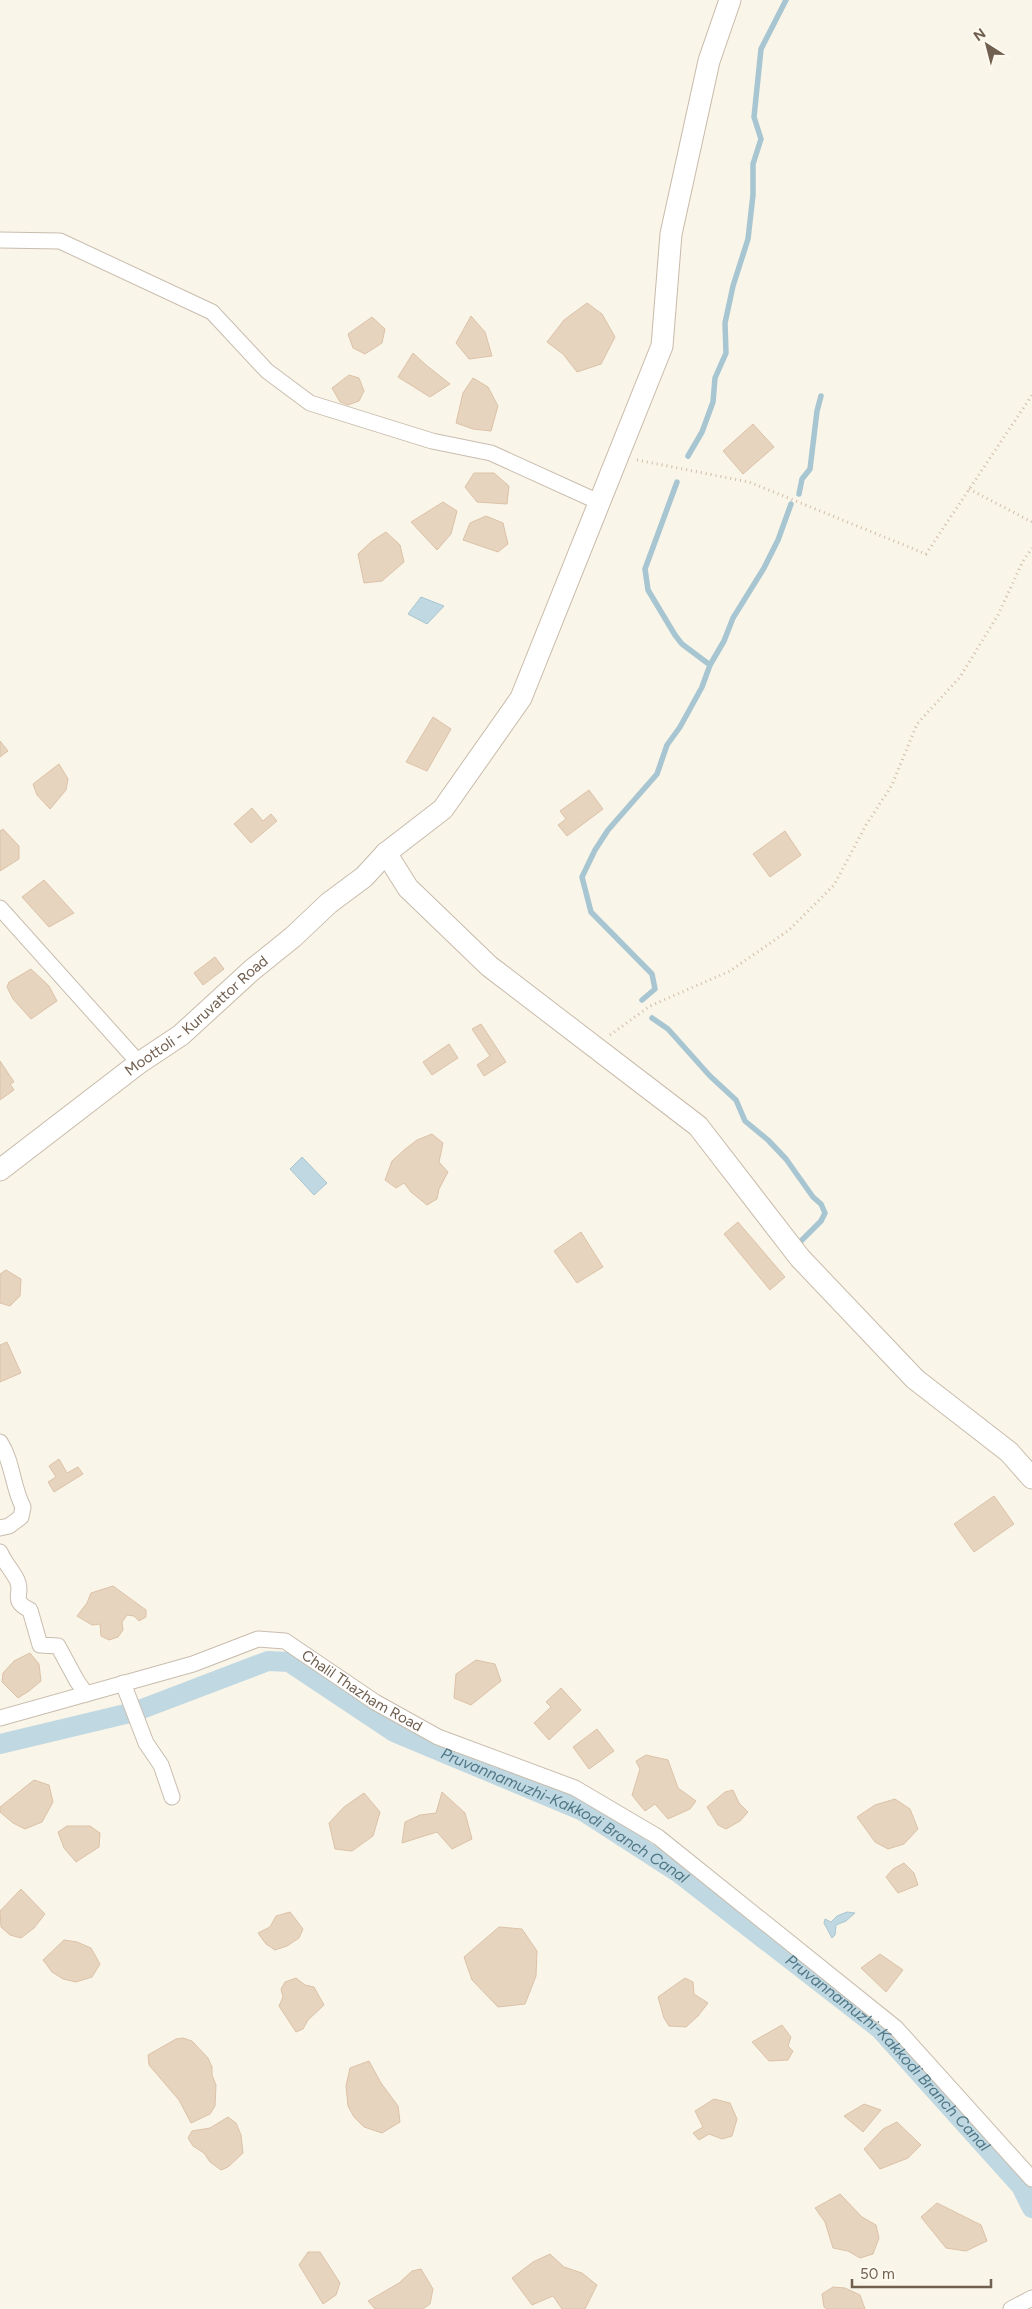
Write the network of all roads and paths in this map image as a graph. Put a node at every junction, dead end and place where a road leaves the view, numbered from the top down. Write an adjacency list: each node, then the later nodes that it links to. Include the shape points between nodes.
1 (730, 0): 4 (main road, Moottoli - Kuruvattor Road, via 709,61 671,234 662,346)
2 (0, 240): 6 (street, via 60,241 212,312 267,371 310,403 432,441 491,453)
3 (1032, 395): 5 (path)
4 (619, 456): 5 (path, via 749,482 926,554); 6 (main road, Moottoli - Kuruvattor Road)
5 (970, 489): 7 (path)
6 (601, 503): 9 (main road, Moottoli - Kuruvattor Road, via 521,698 443,809)
7 (1032, 522)
8 (1032, 548): 11 (path, via 998,615 960,677 916,724 892,785 834,885 789,930 730,971 650,1006)
9 (386, 853): 11 (main road, via 408,888 489,966); 12 (main road, Moottoli - Kuruvattor Road, via 364,877 329,903 181,1034)
10 (0, 908): 12 (street)
11 (596, 1046): 15 (main road, via 698,1126 800,1258 915,1379 1009,1452)
12 (139, 1063): 13 (main road, Moottoli - Kuruvattor Road)
13 (0, 1170)
14 (0, 1442): 16 (street, via 8,1454 23,1507 21,1517)
15 (1032, 1478)
16 (0, 1528)
17 (0, 1552): 19 (street, via 18,1582 17,1598 21,1606 30,1610 40,1645 58,1646)
18 (122, 1683): 19 (street, Chalil Thazham Road); 21 (street); 22 (street, Chalil Thazham Road, via 193,1664 258,1639 285,1641 375,1702 438,1737 575,1788 658,1837 896,2028)
19 (86, 1694): 20 (street, Chalil Thazham Road)
20 (0, 1718)
21 (172, 1797)
22 (1032, 2178)
23 (1032, 2298): 24 (street)
24 (1011, 2309)

